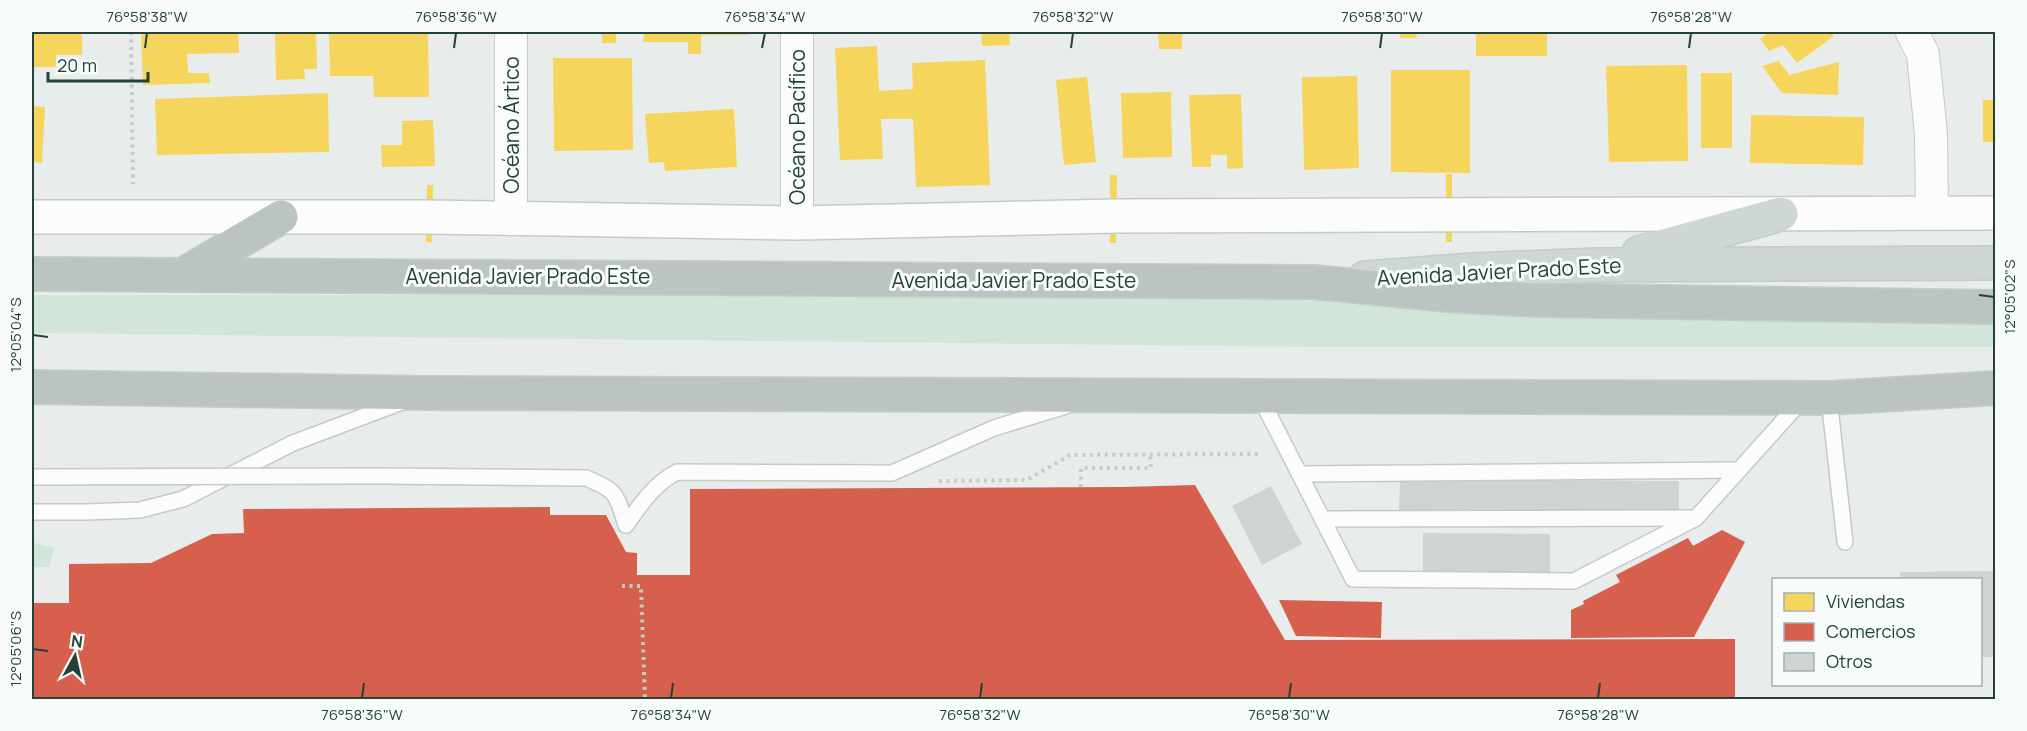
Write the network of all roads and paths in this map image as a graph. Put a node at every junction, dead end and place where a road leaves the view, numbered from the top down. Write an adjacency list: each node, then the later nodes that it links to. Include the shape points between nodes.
1 (131, 32): 5 (path)
2 (511, 32): 11 (street, Océano Ártico)
3 (797, 32): 12 (street, Océano Pacífico)
4 (1912, 32): 6 (street, via 1923,54 1931,134)
5 (133, 188)
6 (1932, 213): 7 (main road); 8 (main road)
7 (1995, 213)
8 (1781, 214): 12 (main road, via 1116,216); 14 (main road)
9 (32, 217): 10 (main road)
10 (281, 217): 11 (main road); 16 (highway)
11 (511, 219): 12 (main road)
12 (797, 223)
13 (1995, 263): 14 (main road, Avenida Javier Prado Este)
14 (1598, 265): 17 (main road, Avenida Javier Prado Este)
15 (32, 274): 16 (highway, Avenida Javier Prado Este)
16 (183, 274): 17 (highway, Avenida Javier Prado Este)
17 (1314, 282): 18 (highway, via 1536,300)
18 (1995, 307)
19 (32, 387): 21 (highway)
20 (1995, 388): 24 (highway)
21 (427, 393): 22 (highway); 33 (lane, via 293,443 183,499 140,510)
22 (1101, 395): 23 (highway); 30 (lane, bridge, via 994,428 892,473 677,472 659,484 626,525 616,495 586,478)
23 (1259, 395): 24 (highway); 26 (lane)
24 (1816, 398): 25 (main road); 28 (lane); 36 (lane)
25 (1995, 398)
26 (1289, 453): 27 (path); 29 (lane)
27 (1150, 455): 31 (path, via 1070,455 1027,480); 32 (path, via 1151,468 1081,468)
28 (1739, 470): 29 (lane); 34 (lane)
29 (1300, 474): 35 (lane)
30 (32, 477)
31 (934, 481)
32 (1080, 487)
33 (32, 512)
34 (1696, 518): 35 (lane); 35 (lane, via 1574,581 1353,579)
35 (1322, 519)
36 (1845, 542)
37 (622, 585): 38 (path, via 641,586)
38 (645, 699)

